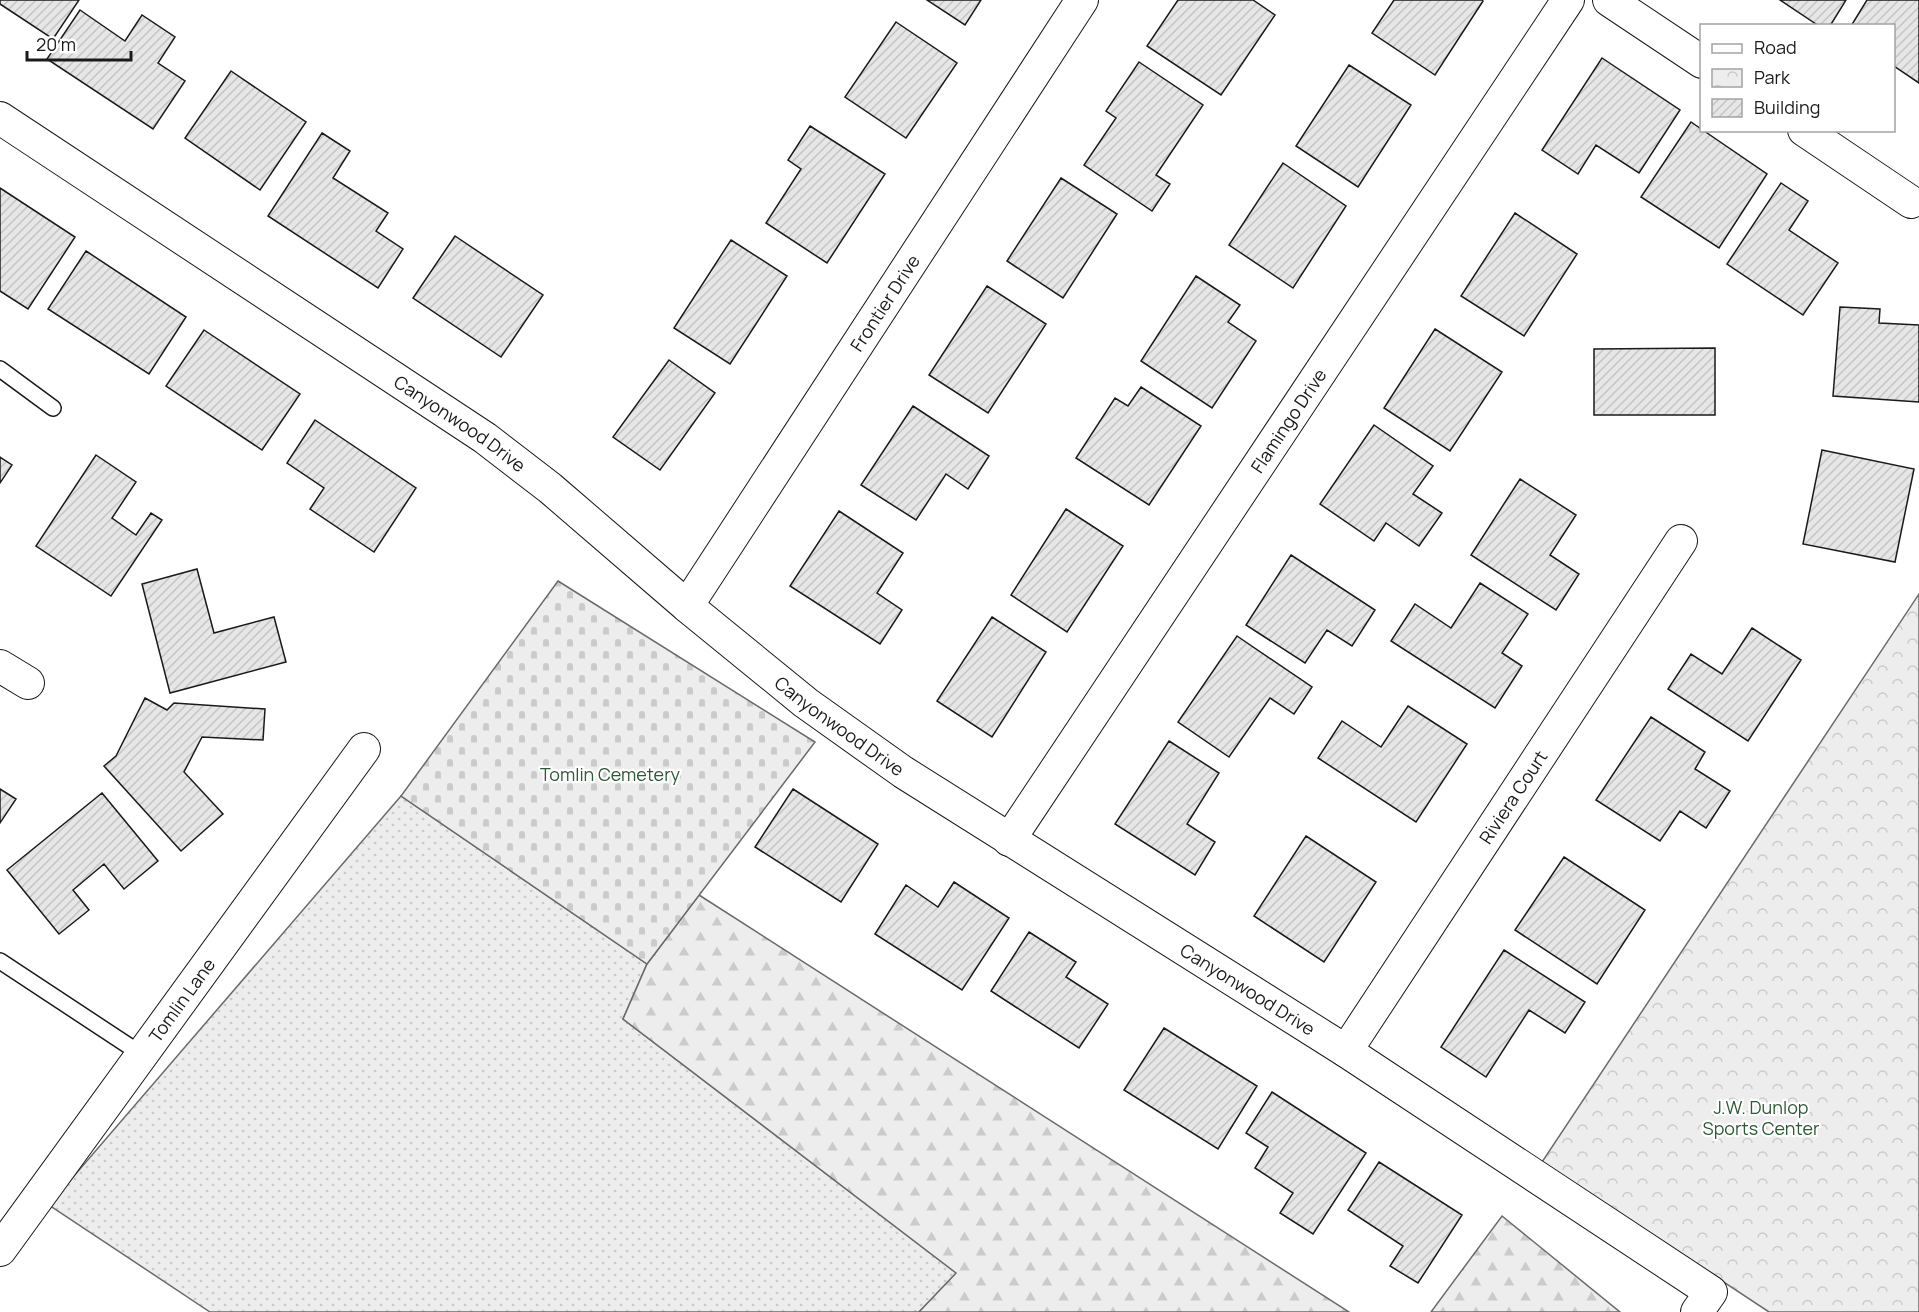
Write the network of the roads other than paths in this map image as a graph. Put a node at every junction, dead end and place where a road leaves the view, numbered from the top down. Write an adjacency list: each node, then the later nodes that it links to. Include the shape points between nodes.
1 (1083, 0): 11 (street, Frontier Drive)
2 (1568, 0): 15 (street, Flamingo Drive)
3 (1609, 0): 4 (street)
4 (1700, 61)
5 (0, 118): 11 (street, Canyonwood Drive, via 485,438 550,488)
6 (1807, 132): 7 (street)
7 (1911, 202)
8 (0, 369): 9 (lane)
9 (53, 408)
10 (1681, 541): 17 (street, Riviera Court)
11 (687, 606): 15 (street, Canyonwood Drive, via 806,703)
12 (0, 666): 13 (street)
13 (28, 683)
14 (364, 749): 18 (street, Tomlin Lane)
15 (1009, 840): 17 (street, Canyonwood Drive)
16 (0, 961): 18 (lane)
17 (1346, 1050): 20 (street, Canyonwood Drive)
18 (141, 1054): 19 (street, Tomlin Lane)
19 (0, 1250)
20 (1704, 1302)

